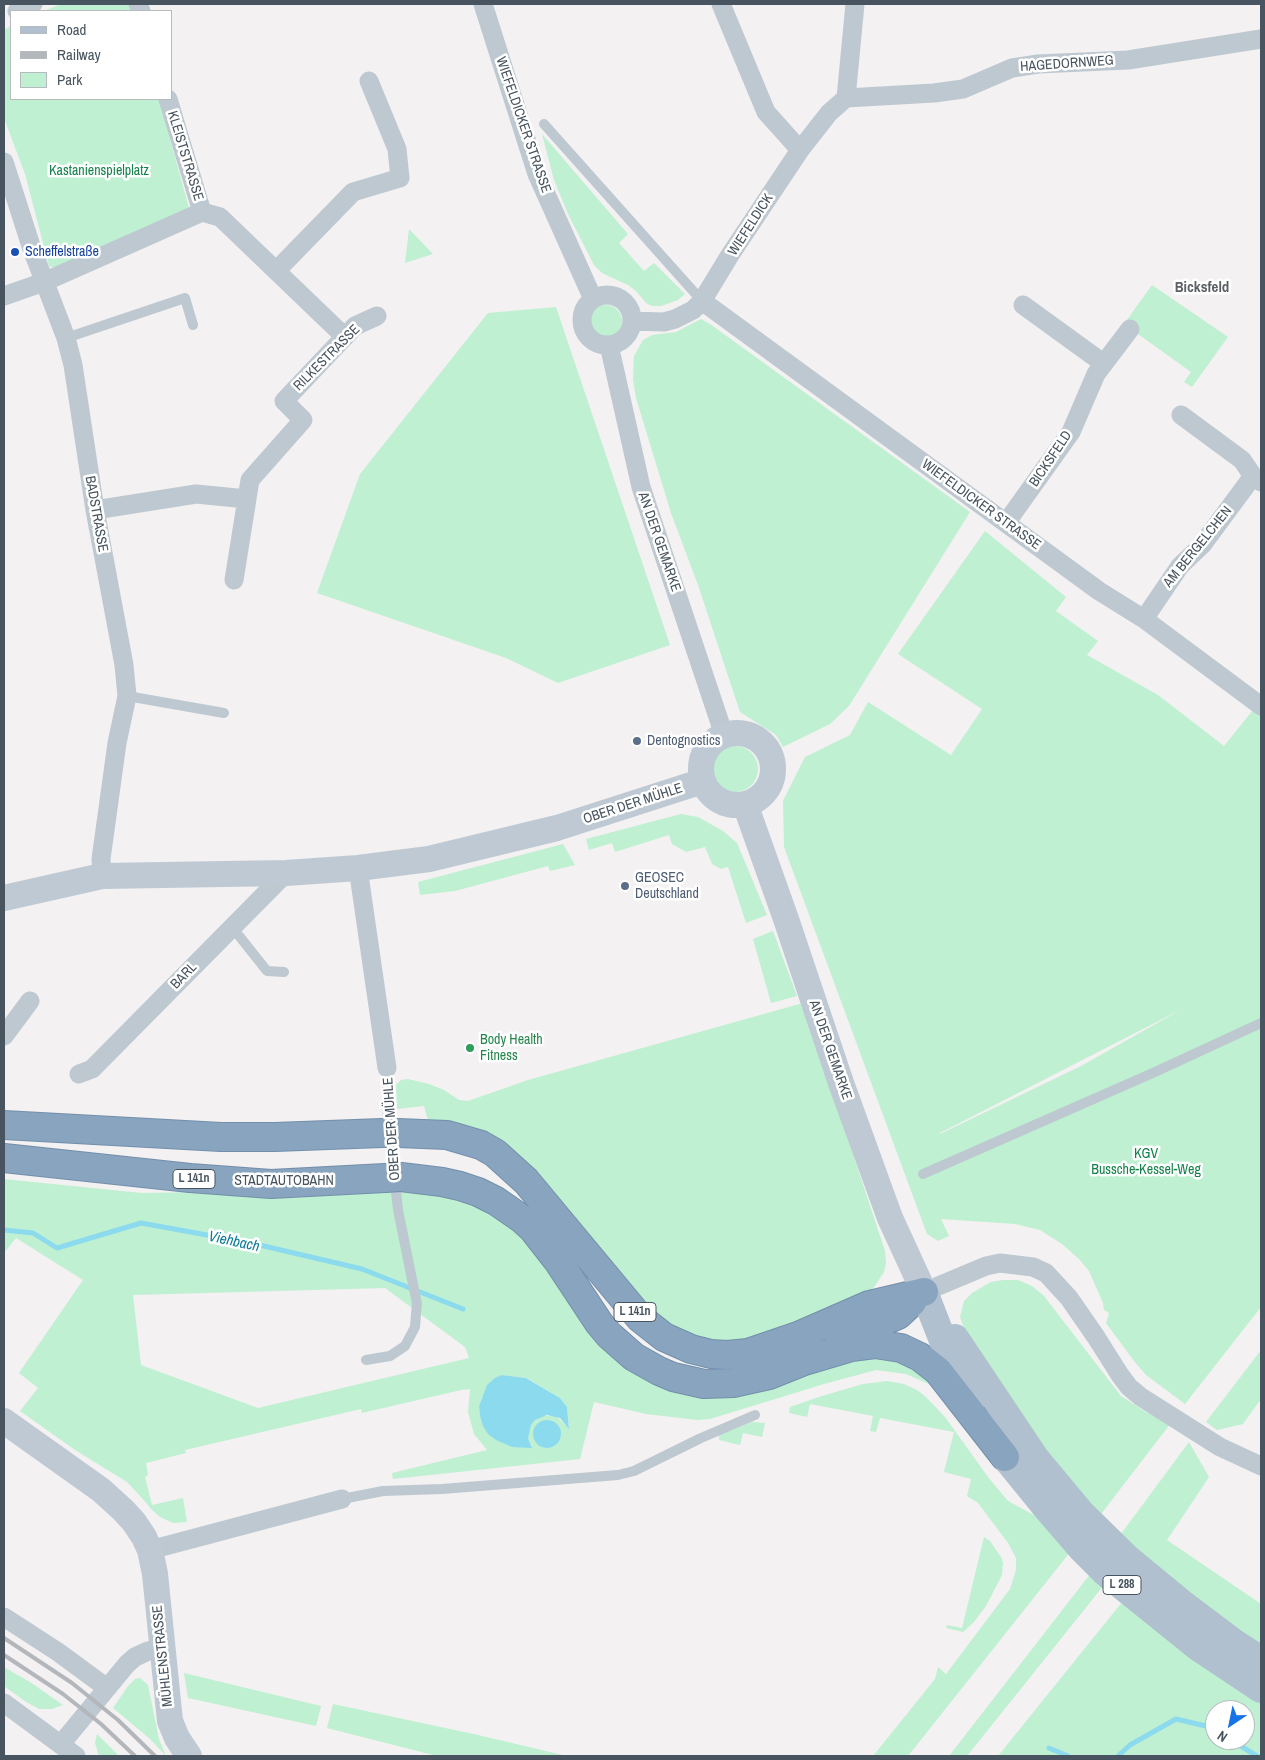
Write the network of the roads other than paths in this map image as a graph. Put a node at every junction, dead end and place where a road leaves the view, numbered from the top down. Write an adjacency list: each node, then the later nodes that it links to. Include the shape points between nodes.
1 (33, 4): 5 (street)
2 (483, 4): 17 (street, WIEFELDICKER STRASSE, via 537,174)
3 (721, 4): 11 (street, via 766,112)
4 (854, 4): 8 (street)
5 (19, 10)
6 (1261, 39): 8 (street, HAGEDORNWEG, via 1128,60 1012,68 963,89)
7 (368, 81): 14 (street, via 397,149 400,178 353,192)
8 (846, 98): 11 (street, WIEFELDICK, via 829,113)
9 (168, 100): 13 (street, KLEISTSTRASSE)
10 (544, 124): 18 (lane, WIEFELDICKER STRASSE)
11 (800, 150): 18 (street, WIEFELDICK)
12 (4, 162): 15 (street, BADSTRASSE)
13 (202, 212): 14 (street, via 220,217); 15 (street)
14 (276, 271): 24 (street)
15 (44, 282): 16 (street); 25 (street, BADSTRASSE)
16 (4, 296)
17 (593, 300): 21 (street, via 600,296 615,296 628,307); 26 (street, via 586,308 583,325 591,338)
18 (702, 301): 21 (street, via 692,310 664,322); 32 (street, WIEFELDICKER STRASSE)
19 (1023, 305): 27 (street)
20 (377, 316): 24 (street, RILKESTRASSE, via 355,326)
21 (632, 320): 26 (street, via 627,335)
22 (194, 325): 25 (lane, via 185,298)
23 (1130, 329): 27 (street, BICKSFELD)
24 (345, 337): 30 (street, RILKESTRASSE, via 284,401 304,420 250,480)
25 (66, 338): 31 (street, BADSTRASSE)
26 (609, 345): 38 (street, AN DER GEMARKE, via 641,487)
27 (1103, 363): 32 (street, BICKSFELD, via 1071,432)
28 (1181, 416): 29 (street, AM BERGELCHEN, via 1242,460)
29 (1257, 479): 34 (street, AM BERGELCHEN, via 1202,545 1180,566)
30 (247, 499): 31 (street, via 196,494); 33 (street, RILKESTRASSE)
31 (95, 510): 35 (street, BADSTRASSE)
32 (1006, 523): 34 (street, WIEFELDICKER STRASSE, via 1099,591)
33 (234, 580)
34 (1144, 619): 36 (street, WIEFELDICKER STRASSE)
35 (127, 696): 37 (lane); 43 (street, BADSTRASSE, via 101,859)
36 (1261, 706)
37 (224, 713)
38 (724, 735): 39 (street, via 716,739 703,756 700,768); 40 (street, via 750,734 766,747 772,757 771,779 766,788 760,796)
39 (703, 781): 40 (street, via 720,800 735,805); 41 (street, OBER DER MÜHLE, via 557,828 429,859)
40 (745, 804): 55 (street, AN DER GEMARKE / L 288, via 841,1083 884,1200)
41 (358, 868): 42 (street, OBER DER MÜHLE); 50 (street, OBER DER MÜHLE)
42 (286, 873): 43 (street, OBER DER MÜHLE); 45 (street, BARL)
43 (102, 876): 44 (street, OBER DER MÜHLE)
44 (4, 898)
45 (232, 927): 46 (lane, via 267,970); 51 (street, BARL, via 92,1069)
46 (284, 972)
47 (30, 1001): 49 (street)
48 (1261, 1023): 54 (lane)
49 (4, 1036)
50 (387, 1068): 56 (lane, OBER DER MÜHLE, via 398,1210 417,1304 414,1326 405,1346 390,1356)
51 (79, 1074)
52 (4, 1125): 55 (highway, L 141n, via 221,1138 390,1133 447,1135 481,1145 526,1181 653,1330 690,1349 711,1354 748,1352 798,1336 869,1305)
53 (4, 1158): 57 (highway, STADTAUTOBAHN / L 141n, via 271,1184 393,1178 442,1182 468,1189 522,1219 558,1261 609,1335 634,1357 659,1372 704,1384 727,1384 753,1380)
54 (923, 1174)
55 (924, 1292): 57 (highway, via 898,1315 837,1340); 60 (main road, L 288, via 954,1370); 61 (street, via 1000,1263 1033,1267 1046,1273 1069,1298 1129,1387 1220,1447); 66 (main road, L 288, via 1036,1459 1081,1513 1184,1605)
56 (366, 1360)
57 (804, 1361): 60 (highway, L 288, via 862,1345 888,1345 912,1352 938,1371)
58 (756, 1415): 62 (lane, via 634,1472 383,1491)
59 (5, 1424): 63 (street, MÜHLENSTRASSE, via 119,1505 134,1522)
60 (1005, 1457): 68 (main road, L 288, via 1082,1549 1106,1572 1198,1647)
61 (1261, 1466)
62 (342, 1499): 63 (street)
63 (150, 1550): 65 (street, MÜHLENSTRASSE)
64 (4, 1617): 67 (street)
65 (162, 1648): 67 (street, via 135,1657); 72 (street, MÜHLENSTRASSE, via 170,1721)
66 (1261, 1660)
67 (107, 1688): 70 (street)
68 (1261, 1689)
69 (4, 1703): 70 (street)
70 (61, 1744): 71 (street)
71 (76, 1756)
72 (190, 1756)

